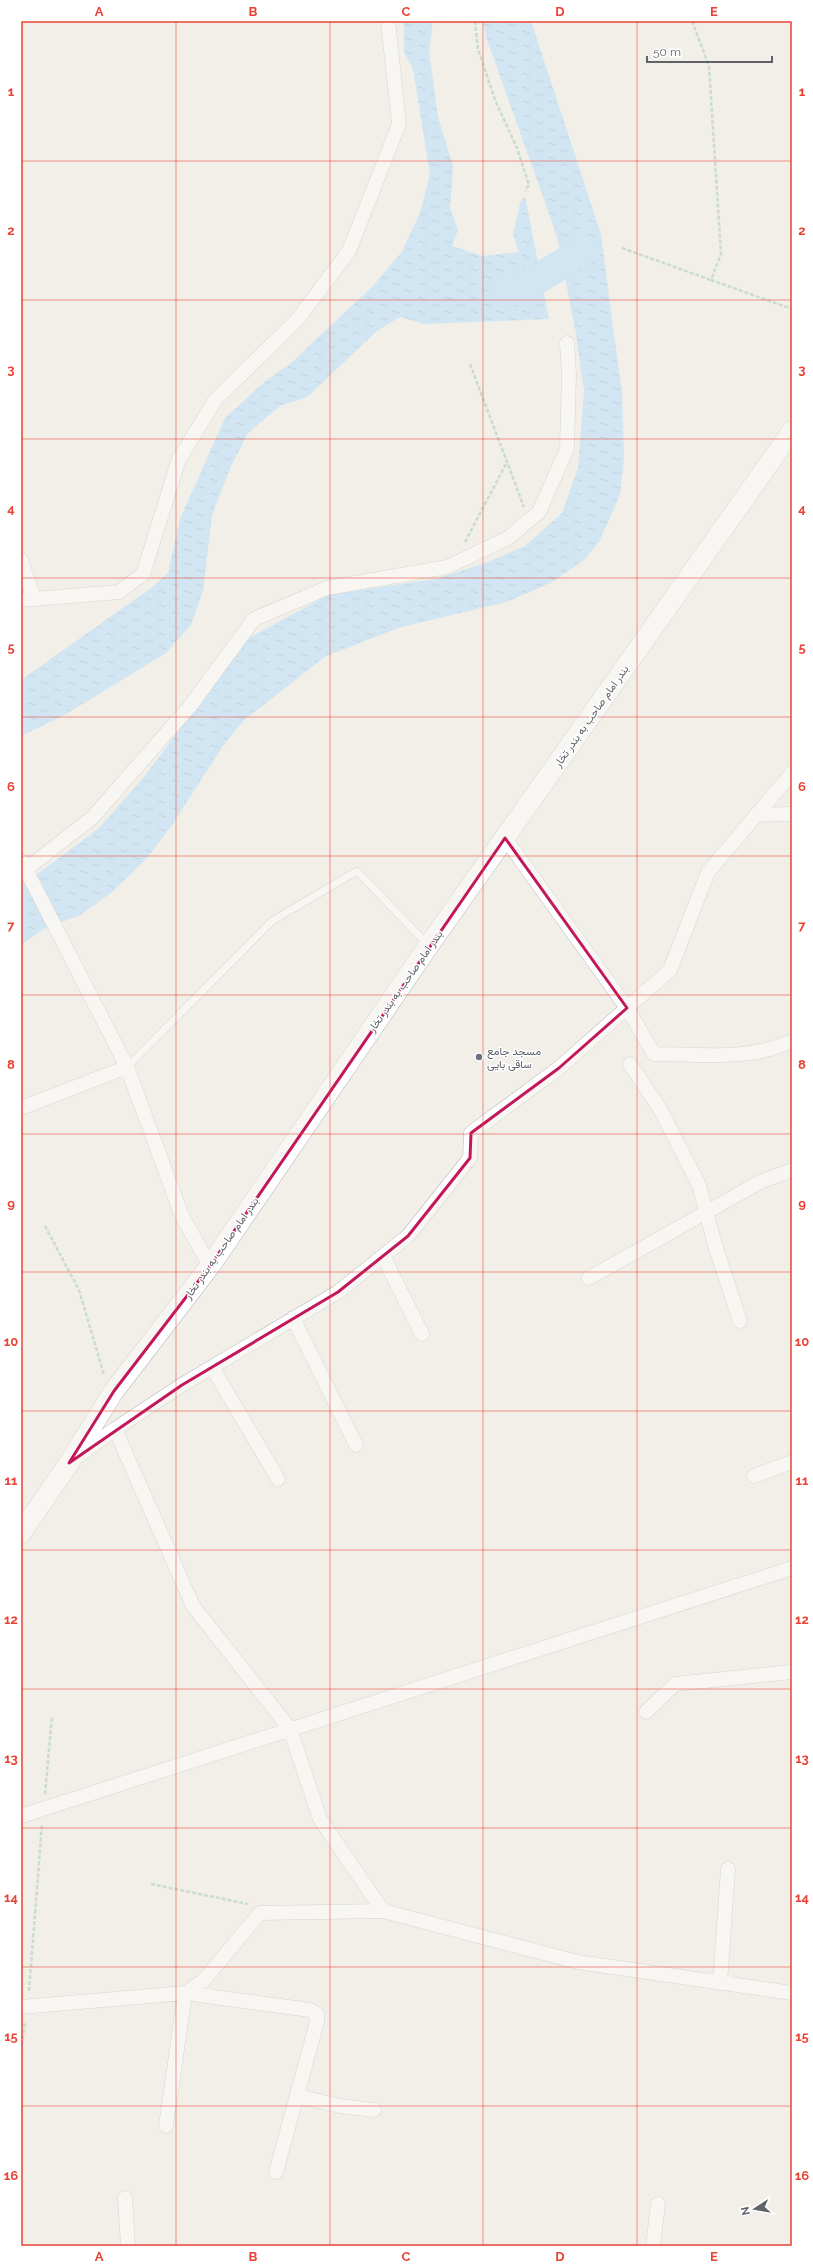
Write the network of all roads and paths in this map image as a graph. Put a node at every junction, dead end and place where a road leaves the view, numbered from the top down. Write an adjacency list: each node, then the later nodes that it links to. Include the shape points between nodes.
1 (388, 21): 15 (street, via 399,124 349,251 297,320 216,399 179,459 143,574 119,592)
2 (475, 21): 4 (path, via 478,48 495,100 517,148 529,185)
3 (692, 21): 6 (path, via 709,66 721,254)
4 (525, 191)
5 (622, 248): 6 (path)
6 (711, 280): 7 (path)
7 (792, 309)
8 (567, 343): 12 (street, via 567,449 539,512)
9 (470, 364): 11 (path)
10 (792, 431): 19 (main road, بندر امام صاحب به بندر تخار)
11 (507, 462): 12 (path); 14 (path)
12 (529, 520): 14 (street, via 508,538)
13 (21, 560): 15 (street)
14 (453, 564): 20 (street, via 328,588 254,619 191,705 92,818)
15 (27, 600)
16 (792, 773): 18 (street)
17 (792, 814): 18 (street)
18 (757, 815): 22 (street, via 708,872 670,970)
19 (505, 838): 21 (main road, بندر امام صاحب به بندر تخار); 22 (street)
20 (23, 865): 25 (street)
21 (429, 945): 25 (lane, via 357,870 272,921); 31 (main road, بندر امام صاحب به بندر تخار)
22 (627, 1008): 23 (street, via 654,1054 740,1054 772,1050); 30 (street, via 559,1068 471,1133 470,1158 408,1236)
23 (789, 1042)
24 (630, 1064): 28 (street, via 660,1109 699,1185)
25 (127, 1067): 26 (street); 31 (street, via 182,1216)
26 (21, 1108)
27 (792, 1170): 28 (street, via 760,1182)
28 (708, 1212): 32 (street); 34 (street, via 716,1248)
29 (45, 1226): 37 (path, via 79,1290 104,1374)
30 (383, 1256): 33 (street, via 338,1292); 35 (street)
31 (210, 1266): 37 (main road, بندر امام صاحب به بندر تخار)
32 (589, 1278)
33 (293, 1318): 36 (street); 39 (street)
34 (740, 1321)
35 (422, 1334)
36 (212, 1367): 38 (street); 43 (street)
37 (114, 1390): 41 (main road, بندر امام صاحب به بندر تخار)
38 (115, 1429): 41 (street); 49 (street, via 193,1606)
39 (356, 1445)
40 (792, 1462): 42 (street)
41 (69, 1463): 44 (main road, بندر امام صاحب به بندر تخار)
42 (754, 1476)
43 (278, 1479)
44 (21, 1533)
45 (792, 1568): 49 (street)
46 (792, 1672): 47 (street, via 675,1684)
47 (646, 1712)
48 (52, 1716): 50 (path)
49 (290, 1729): 50 (street); 54 (street, via 320,1819)
50 (44, 1809): 51 (street); 59 (path)
51 (21, 1816)
52 (728, 1869): 56 (street)
53 (151, 1884): 55 (path, via 255,1905)
54 (383, 1911): 55 (street); 56 (street, via 578,1962)
55 (260, 1913): 57 (street, via 203,1981)
56 (720, 1983): 58 (street)
57 (185, 1993): 59 (street); 61 (street, via 310,2010 317,2014); 63 (street)
58 (792, 1993)
59 (24, 2006): 60 (path)
60 (21, 2051)
61 (297, 2096): 62 (street, via 340,2106); 64 (street)
62 (374, 2110)
63 (166, 2126)
64 (276, 2172)
65 (124, 2198): 67 (street)
66 (658, 2204): 68 (street)
67 (128, 2246)
68 (653, 2246)

